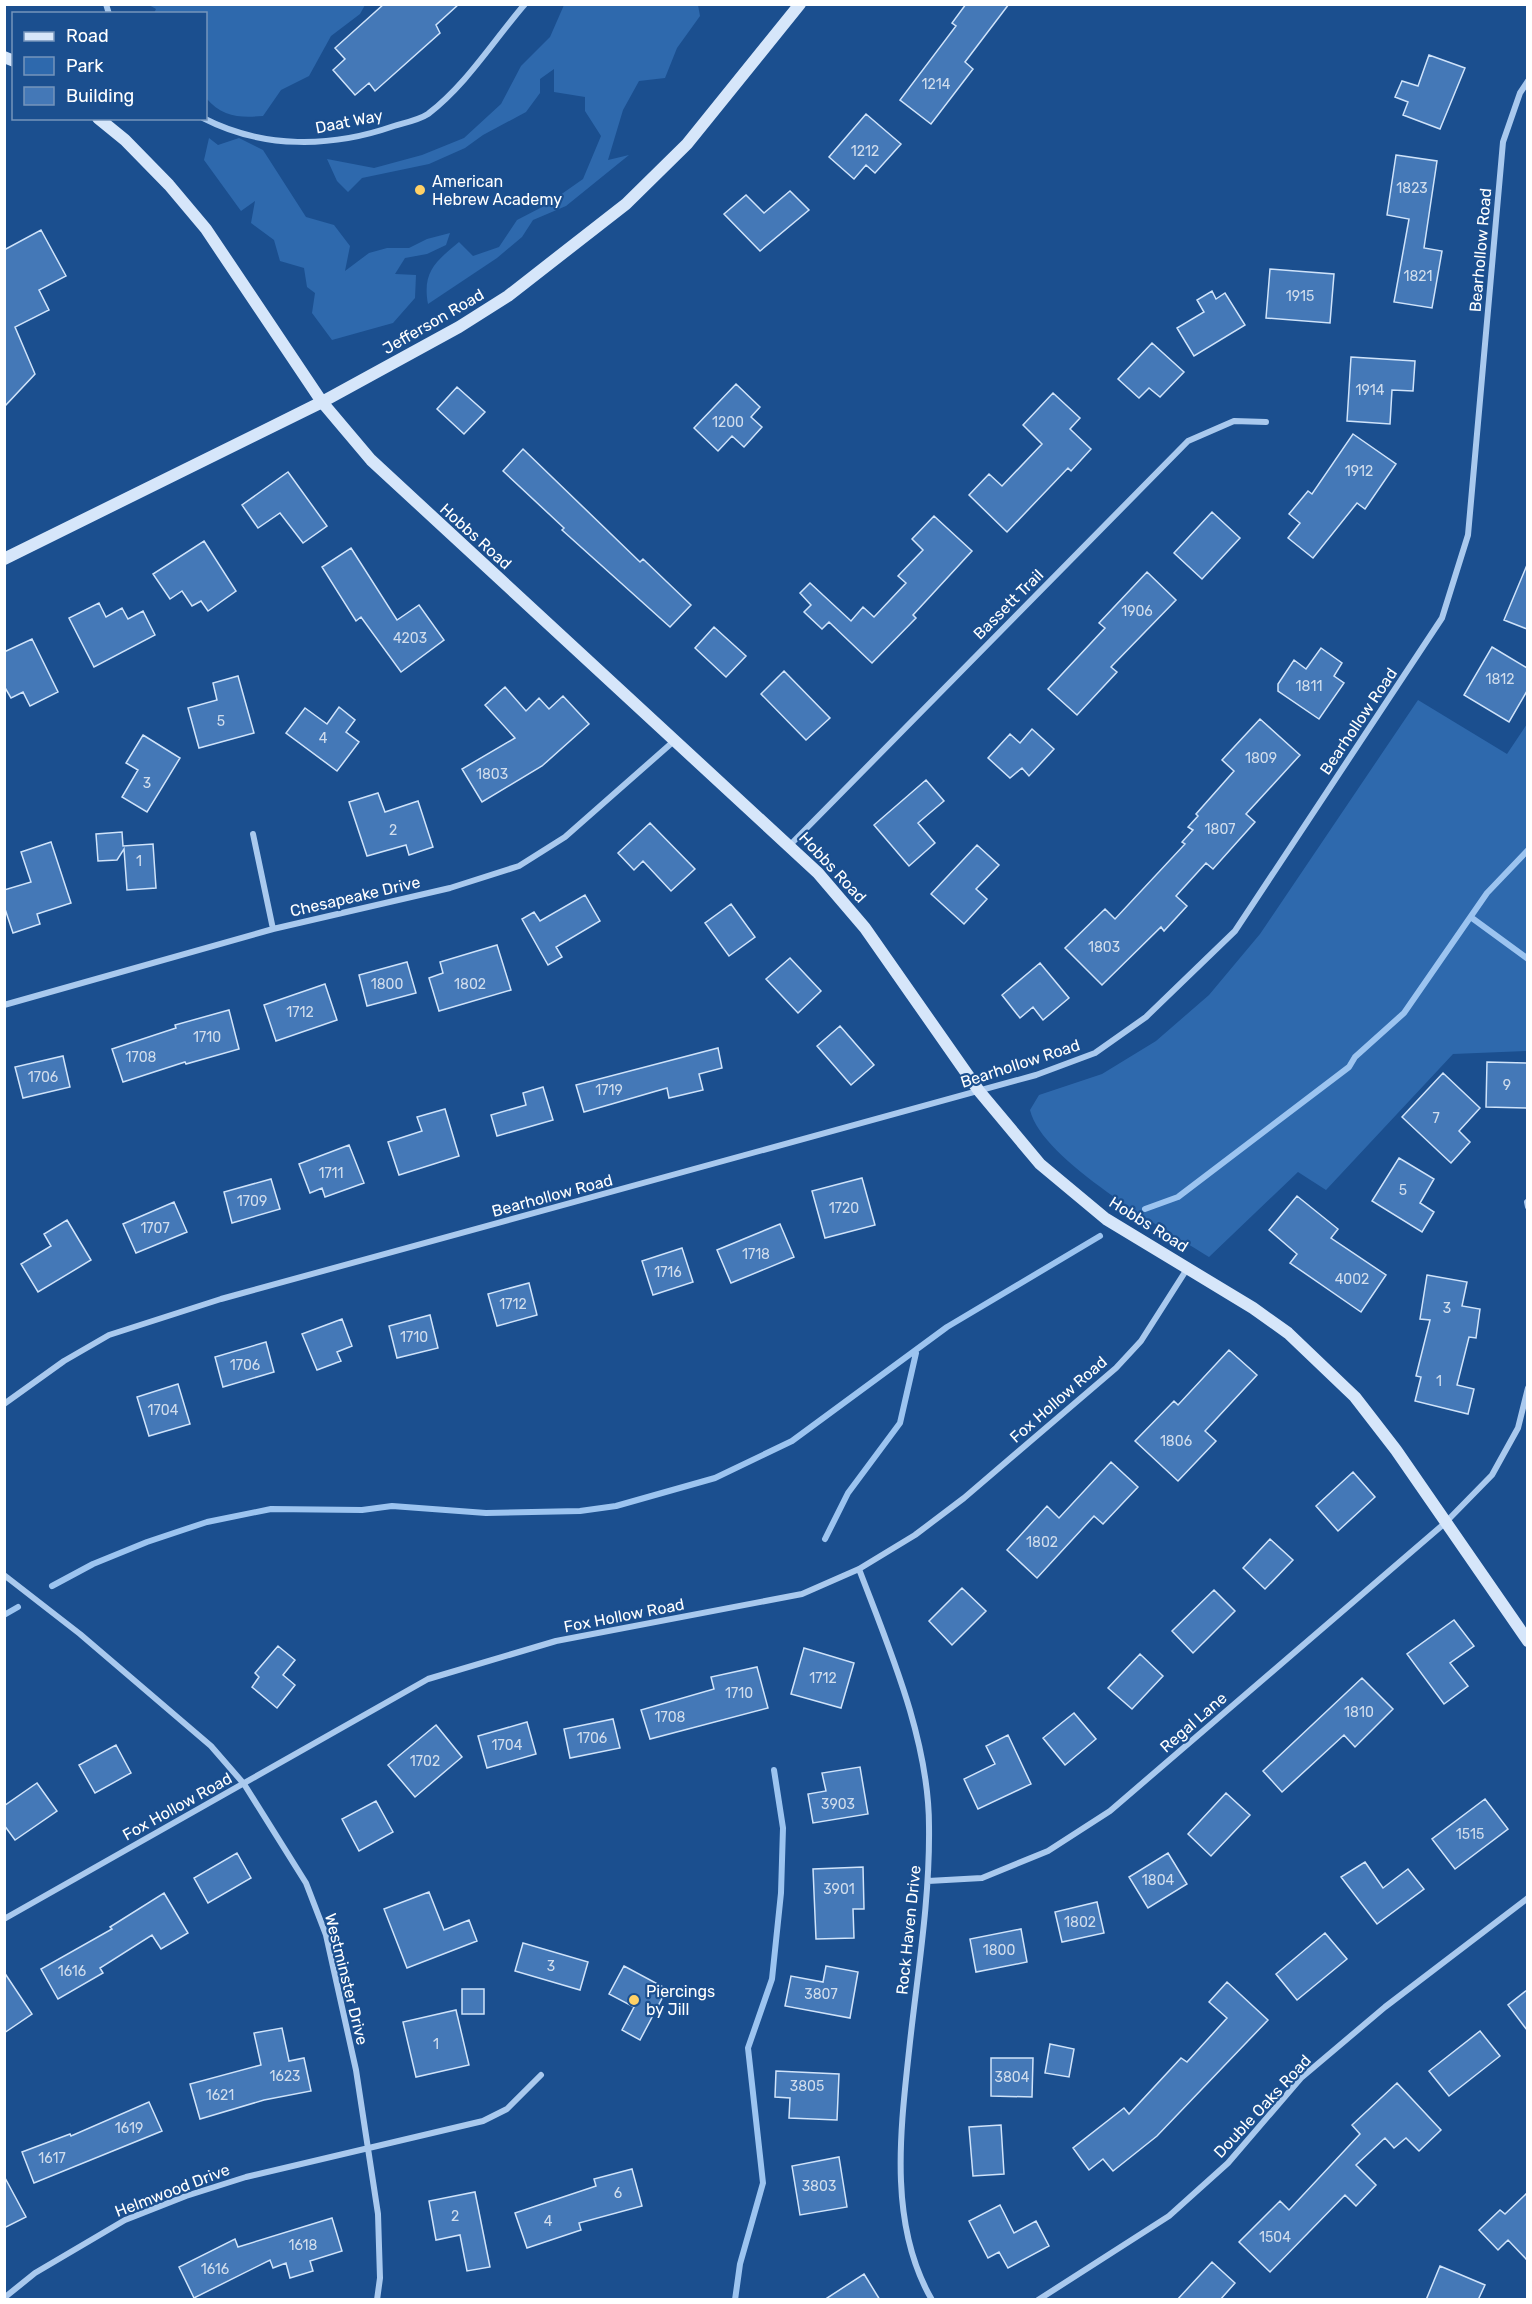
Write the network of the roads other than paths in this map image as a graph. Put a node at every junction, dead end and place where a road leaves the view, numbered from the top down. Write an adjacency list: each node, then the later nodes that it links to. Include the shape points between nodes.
1 (525, 4): 5 (street, Daat Way, via 463,82 426,115 370,135 302,144 254,138)
2 (800, 4): 6 (street, Jefferson Road, via 687,144 626,204 508,296)
3 (1527, 81): 14 (street, Bearhollow Road, via 1503,142 1468,535 1442,618 1235,931 1146,1017 1095,1053)
4 (100, 120): 6 (street, Hobbs Road, via 169,185 206,229)
5 (207, 120)
6 (322, 402): 8 (street, Jefferson Road); 9 (street, Hobbs Road, via 402,491)
7 (1266, 422): 11 (street, Bassett Trail, via 1234,421 1188,441)
8 (4, 559)
9 (674, 741): 11 (street, Hobbs Road); 12 (street, Chesapeake Drive, via 565,837 519,866 450,888)
10 (253, 834): 12 (street)
11 (790, 845): 14 (street, Hobbs Road, via 865,928)
12 (273, 929): 13 (street, Chesapeake Drive)
13 (4, 1005)
14 (979, 1091): 17 (street, Hobbs Road, via 1018,1141 1064,1185 1107,1219); 19 (street, Bearhollow Road, via 221,1299 109,1335)
15 (1527, 1202): 16 (street)
16 (1527, 1207)
17 (1188, 1268): 20 (street, Hobbs Road, via 1253,1308 1316,1357 1355,1397); 21 (street, Fox Hollow Road, via 1141,1341 1116,1368 964,1498 915,1535)
18 (1527, 1388): 20 (street, Regal Lane, via 1518,1428 1492,1475)
19 (4, 1404)
20 (1445, 1523): 23 (street, Hobbs Road); 25 (street, Regal Lane, via 1110,1811 1048,1851 982,1878)
21 (859, 1569): 24 (street, Fox Hollow Road, via 802,1594 556,1641 428,1679); 25 (street, Rock Haven Drive, via 909,1706 929,1823)
22 (4, 1575): 24 (street, Westminster Drive, via 163,1703 211,1746)
23 (1527, 1641)
24 (244, 1784): 27 (street, Fox Hollow Road); 29 (street, Westminster Drive, via 306,1883 326,1935 356,2070)
25 (928, 1881): 32 (street, Rock Haven Drive, via 902,2118 901,2175 908,2238)
26 (1527, 1898): 33 (street, Double Oaks Road, via 1385,2007 1301,2078 1228,2163 1169,2216)
27 (4, 1919)
28 (542, 2075): 29 (street, Helmwood Drive, via 507,2109 483,2121)
29 (367, 2150): 30 (street, Helmwood Drive, via 246,2177 125,2220 35,2273); 31 (street, Westminster Drive, via 378,2214)
30 (4, 2298)
31 (377, 2300)
32 (932, 2300)
33 (1038, 2300)

